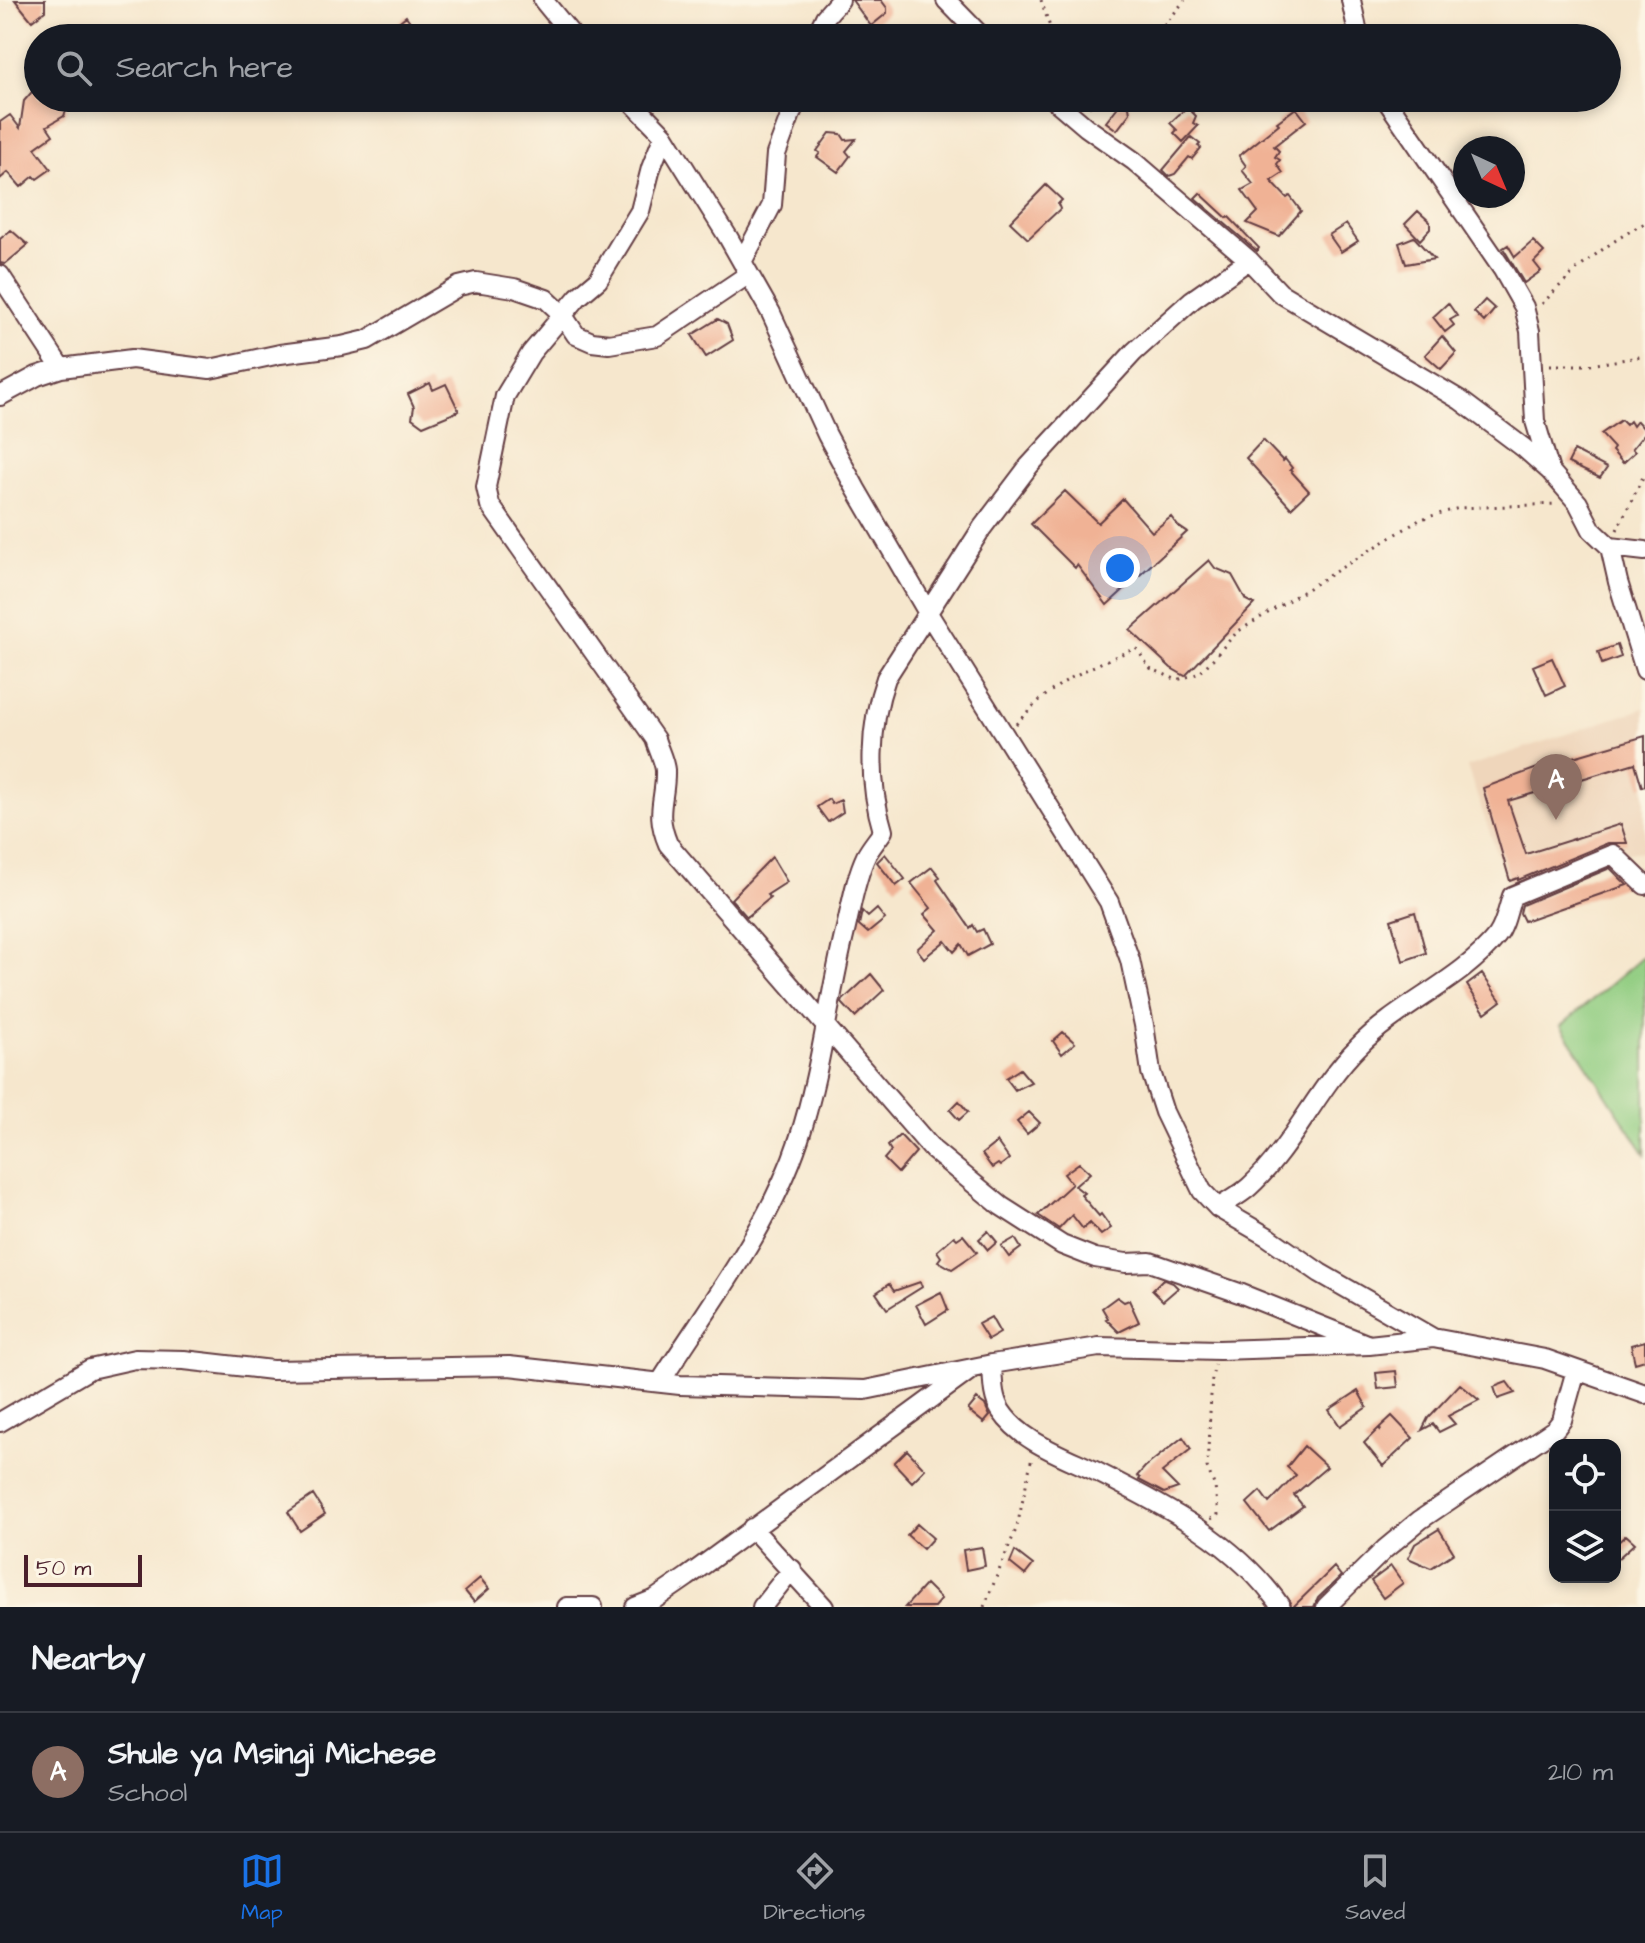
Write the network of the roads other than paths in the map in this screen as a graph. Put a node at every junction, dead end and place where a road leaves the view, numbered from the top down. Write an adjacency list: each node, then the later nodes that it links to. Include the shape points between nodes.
1 (543, 0): 5 (street)
2 (840, 0): 6 (street)
3 (946, 0): 7 (street)
4 (1351, 0): 8 (street)
5 (563, 24)
6 (822, 24)
7 (969, 24)
8 (1356, 24)
9 (642, 112): 13 (street)
10 (792, 112): 15 (street, via 776,154 772,205)
11 (1068, 112): 14 (street)
12 (1395, 112): 20 (street, via 1524,307 1535,421)
13 (664, 135): 15 (street); 17 (street, via 640,211 598,280)
14 (1249, 260): 20 (street, via 1280,293 1460,400); 23 (street, via 1192,300 1099,388 1006,496)
15 (745, 268): 17 (street, via 657,336 592,342 576,335); 23 (street, via 827,435)
16 (0, 275): 18 (street)
17 (562, 314): 18 (street, via 533,293 476,282 459,286 367,340 342,346 210,369 132,359); 26 (street, via 505,396 487,497 655,739 665,768 660,804 668,844)
18 (61, 368): 19 (street)
19 (0, 396)
20 (1550, 471): 21 (street)
21 (1610, 547): 22 (street); 24 (street)
22 (1645, 551)
23 (928, 613): 26 (street, via 886,678 877,702 872,741 883,831 866,856); 27 (street, via 1109,902 1130,960 1164,1112 1202,1191)
24 (1645, 670)
25 (1645, 885): 27 (street, via 1613,854 1512,896 1498,934 1359,1045 1266,1169)
26 (824, 1024): 29 (street, via 933,1150 1001,1206 1062,1245 1095,1258 1150,1262); 32 (street, via 807,1111 786,1171 753,1237)
27 (1218, 1208): 28 (street)
28 (1433, 1338): 29 (street); 31 (street, via 1502,1349)
29 (1369, 1345): 30 (street, via 1099,1347)
30 (983, 1366): 32 (street, via 865,1390); 35 (street); 42 (street, via 1001,1411 1022,1433 1151,1499 1220,1543 1265,1584)
31 (1576, 1370): 33 (street); 43 (street, via 1555,1429 1420,1520)
32 (657, 1382): 34 (street, via 509,1366 272,1370 135,1359 90,1369)
33 (1645, 1394)
34 (0, 1422)
35 (752, 1528): 36 (street); 39 (street, via 655,1599)
36 (792, 1569): 40 (street); 41 (street)
37 (567, 1607): 38 (street)
38 (593, 1607)
39 (635, 1607)
40 (762, 1607)
41 (824, 1607)
42 (1281, 1607)
43 (1326, 1607)

